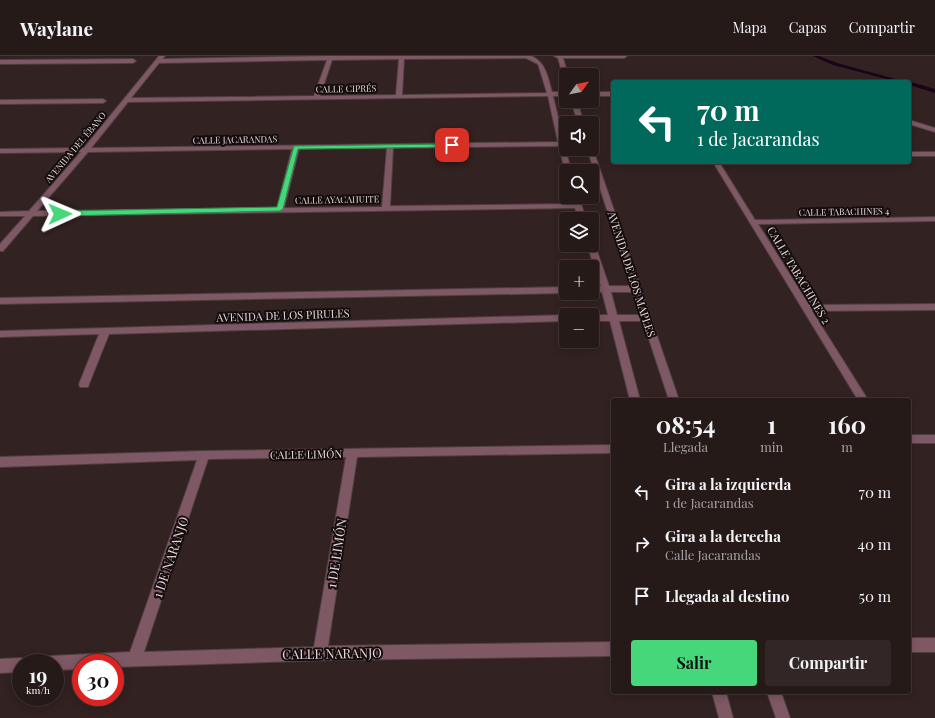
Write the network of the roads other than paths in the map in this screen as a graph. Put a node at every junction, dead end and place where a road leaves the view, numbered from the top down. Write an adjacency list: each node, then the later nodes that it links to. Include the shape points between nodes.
1 (528, 56): 6 (street); 10 (street, via 540,64)
2 (624, 56): 3 (street)
3 (558, 57): 9 (street)
4 (161, 58): 5 (street); 16 (street, AVENIDA DEL ÉBANO)
5 (330, 58): 6 (street); 15 (street)
6 (402, 58): 14 (street)
7 (132, 61): 8 (street)
8 (0, 62)
9 (563, 68)
10 (550, 94): 11 (street, CALLE CIPRÉS); 14 (street, CALLE CIPRÉS); 20 (street)
11 (559, 94)
12 (599, 94): 13 (street)
13 (611, 94)
14 (399, 96): 15 (street, CALLE CIPRÉS)
15 (316, 98): 16 (street, CALLE CIPRÉS)
16 (126, 100): 25 (street, AVENIDA DEL ÉBANO)
17 (103, 101): 18 (street)
18 (0, 102)
19 (911, 123): 21 (street)
20 (559, 126)
21 (935, 130)
22 (559, 144): 23 (street, CALLE JACARANDAS)
23 (390, 146): 24 (street, CALLE JACARANDAS); 32 (street)
24 (296, 147): 25 (street, CALLE JACARANDAS); 33 (street)
25 (86, 150): 26 (street, CALLE JACARANDAS); 36 (street, AVENIDA DEL ÉBANO)
26 (0, 151)
27 (911, 154): 28 (street)
28 (935, 154)
29 (592, 156): 43 (street, AVENIDA DE LOS MAPLES)
30 (717, 164): 38 (street, CALLE TABACHINES 2)
31 (578, 206): 32 (street, CALLE AYACAHUITE); 34 (street)
32 (386, 208): 33 (street, CALLE AYACAHUITE)
33 (280, 209): 36 (street, CALLE AYACAHUITE)
34 (580, 212)
35 (0, 214): 36 (street, CALLE AYACAHUITE)
36 (29, 214): 39 (street, AVENIDA DEL ÉBANO)
37 (935, 220): 38 (street, CALLE TABACHINES 4)
38 (754, 222): 47 (street, CALLE TABACHINES 2)
39 (0, 249)
40 (593, 252): 42 (street)
41 (599, 289): 42 (street)
42 (606, 289): 43 (street); 48 (street)
43 (637, 289): 51 (street, AVENIDA DE LOS MAPLES)
44 (559, 290): 45 (street, AVENIDA DE LOS PIRULES)
45 (0, 301)
46 (935, 307): 47 (street)
47 (807, 308): 57 (street, CALLE TABACHINES 2)
48 (613, 317): 50 (street); 51 (street); 55 (street)
49 (559, 318): 52 (street, AVENIDA DE LOS PIRULES)
50 (599, 318)
51 (646, 318): 56 (street, AVENIDA DE LOS MAPLES)
52 (105, 332): 53 (street, AVENIDA DE LOS PIRULES); 54 (street)
53 (0, 334)
54 (84, 384)
55 (634, 398)
56 (673, 398)
57 (862, 398)
58 (935, 439): 59 (street)
59 (911, 440)
60 (611, 449): 61 (street, CALLE LIMÓN)
61 (352, 453): 62 (street, CALLE LIMÓN); 67 (street, 1 DE LIMÓN)
62 (204, 455): 63 (street, CALLE LIMÓN); 68 (street, 1 DE NARANJO)
63 (0, 462)
64 (911, 645): 65 (street)
65 (935, 645)
66 (611, 649): 67 (street, CALLE NARANJO)
67 (320, 653): 68 (street, CALLE NARANJO)
68 (135, 658): 69 (street, CALLE NARANJO)
69 (64, 662)
70 (12, 665): 71 (street)
71 (0, 666)
72 (720, 694): 74 (street)
73 (775, 694): 75 (street)
74 (726, 718)
75 (784, 718)

